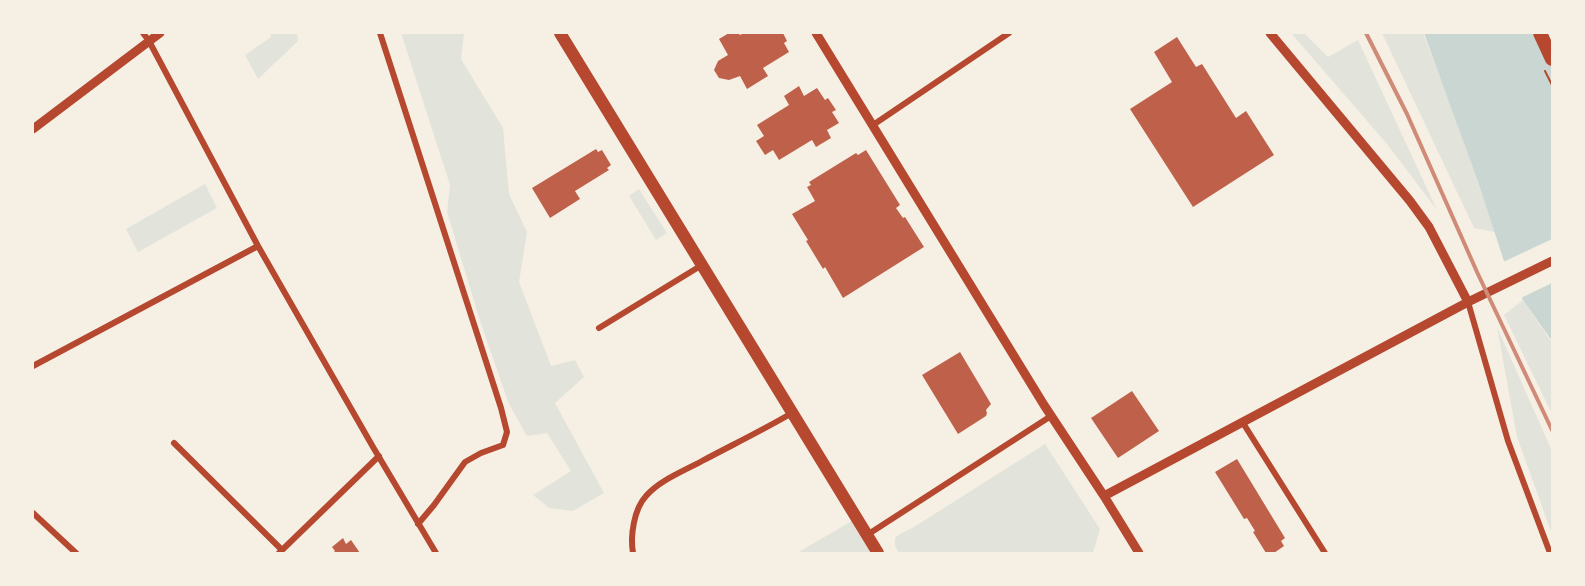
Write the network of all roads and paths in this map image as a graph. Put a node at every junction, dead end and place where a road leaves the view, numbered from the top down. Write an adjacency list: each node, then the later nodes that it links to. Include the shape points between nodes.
1 (160, 33): 8 (street)
2 (381, 33): 25 (street, via 507,432 503,445 465,462)
3 (560, 33): 14 (main road)
4 (816, 33): 10 (street)
5 (1009, 33): 10 (street)
6 (1270, 33): 15 (street, via 1410,201 1429,227)
7 (1540, 33): 9 (highway)
8 (146, 37): 11 (street); 12 (street)
9 (1552, 58)
10 (873, 125): 19 (street)
11 (33, 129)
12 (258, 246): 17 (street); 22 (street)
13 (1552, 261): 15 (street)
14 (702, 265): 16 (street); 18 (main road)
15 (1468, 302): 20 (street); 34 (street, via 1508,441)
16 (599, 328)
17 (33, 366)
18 (793, 413): 26 (main road); 30 (street, via 689,468 646,496 636,515)
19 (1051, 416): 23 (street); 26 (street)
20 (1243, 423): 23 (street); 33 (street)
21 (174, 444): 27 (street)
22 (379, 456): 25 (street); 27 (street)
23 (1104, 496): 32 (street)
24 (33, 513): 28 (street)
25 (418, 524): 29 (street)
26 (867, 535): 31 (main road)
27 (280, 552)
28 (76, 553)
29 (436, 553)
30 (633, 553)
31 (878, 553)
32 (1139, 553)
33 (1325, 553)
34 (1550, 553)

